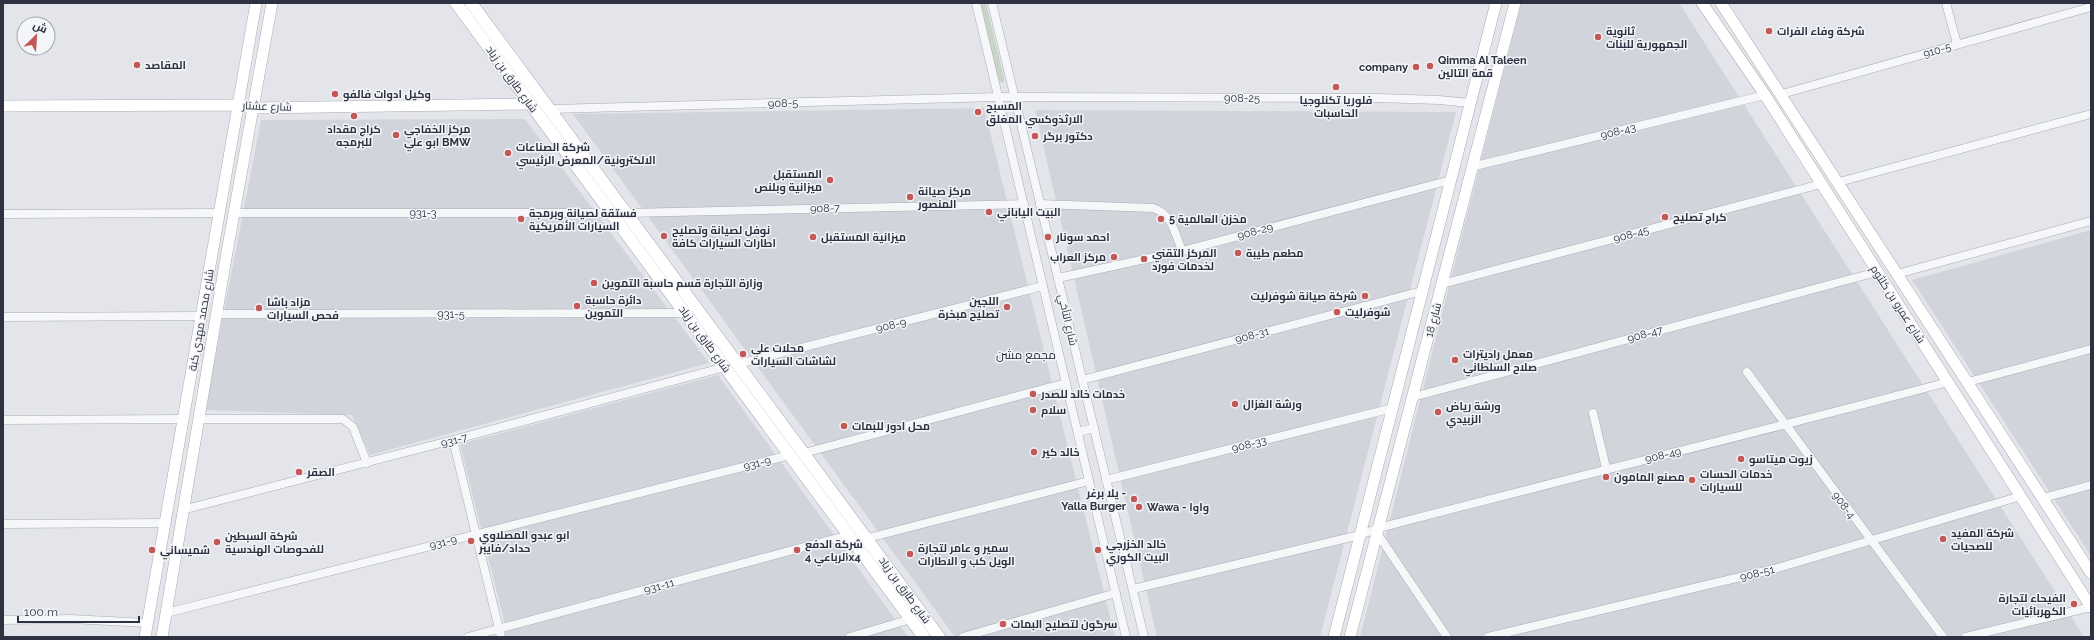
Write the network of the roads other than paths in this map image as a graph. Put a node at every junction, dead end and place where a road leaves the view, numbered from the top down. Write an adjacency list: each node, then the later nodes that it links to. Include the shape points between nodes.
1 (256, 3): 21 (street, شارع محمد مهدي كبة)
2 (272, 3): 23 (street, شارع محمد مهدي كبة)
3 (456, 3): 20 (main road, شارع طارق بن زياد)
4 (471, 3): 24 (main road, شارع طارق بن زياد)
5 (976, 3): 16 (street, شارع التآخي)
6 (992, 3): 17 (street, شارع التآخي)
7 (1496, 3): 18 (street, شارع 18)
8 (1514, 3): 19 (street, شارع 18)
9 (1702, 3): 15 (street, شارع عمرو بن كلثوم)
10 (1721, 3): 14 (street, شارع عمرو بن كلثوم)
11 (1946, 3): 13 (street)
12 (2091, 7): 13 (street, 910-5)
13 (1958, 44): 14 (street, 910-5)
14 (1782, 94): 28 (street, شارع عمرو بن كلثوم)
15 (1765, 96): 26 (street, 908-43); 29 (street, شارع عمرو بن كلثوم)
16 (998, 97): 17 (street, 908-5); 24 (street, 908-5); 30 (street, شارع التآخي)
17 (1015, 97): 18 (street, 908-25, via 1378,98); 31 (street, شارع التآخي)
18 (1471, 101): 19 (street); 27 (street, شارع 18)
19 (1488, 103): 26 (street, شارع 18)
20 (531, 104): 23 (street, شارع عشتار); 34 (main road, شارع طارق بن زياد)
21 (240, 105): 22 (street, شارع عشتار); 23 (street, شارع عشتار); 32 (street, شارع محمد مهدي كبة)
22 (3, 106)
23 (254, 108): 33 (street, شارع محمد مهدي كبة)
24 (551, 109): 35 (main road, شارع طارق بن زياد)
25 (2091, 114): 28 (street)
26 (1471, 167): 45 (street, شارع 18)
27 (1451, 180): 39 (street, 908-29); 46 (street, شارع 18)
28 (1839, 182): 42 (street, شارع عمرو بن كلثوم)
29 (1820, 184): 41 (street, شارع عمرو بن كلثوم); 45 (street, 908-45)
30 (1024, 204): 35 (street, 908-7); 44 (street, شارع التآخي)
31 (1040, 204): 39 (street, via 1153,208 1163,211); 43 (street, شارع التآخي)
32 (219, 213): 36 (street); 38 (street, شارع محمد مهدي كبة)
33 (234, 213): 34 (street, 931-3); 40 (street, شارع محمد مهدي كبة)
34 (612, 213): 47 (main road, شارع طارق بن زياد)
35 (627, 213): 52 (main road, شارع طارق بن زياد)
36 (3, 214)
37 (2091, 221): 42 (street)
38 (213, 250): 40 (street); 49 (street, شارع محمد مهدي كبة)
39 (1182, 251): 43 (street, 908-29)
40 (227, 252): 48 (street, شارع محمد مهدي كبة)
41 (1877, 272): 56 (street, شارع عمرو بن كلثوم); 59 (street, 908-47)
42 (1897, 274): 57 (street, شارع عمرو بن كلثوم)
43 (1058, 278): 55 (street, شارع التآخي)
44 (1043, 286): 52 (street, 908-9); 58 (street, شارع التآخي)
45 (1441, 290): 46 (street); 59 (street, شارع 18)
46 (1422, 291): 55 (street, 908-31); 60 (street, شارع 18)
47 (686, 313): 48 (street, 931-5); 53 (main road, شارع طارق بن زياد)
48 (216, 314): 63 (street, شارع محمد مهدي كبة)
49 (201, 316): 50 (street); 62 (street, شارع محمد مهدي كبة)
50 (3, 317)
51 (2091, 349): 57 (street)
52 (738, 364): 69 (main road, شارع طارق بن زياد)
53 (725, 367): 68 (street, 931-7); 70 (main road, شارع طارق بن زياد)
54 (1747, 372): 65 (street, 908-4)
55 (1082, 380): 66 (street, شارع التآخي)
56 (1948, 382): 65 (street, 908-49); 76 (street, شارع عمرو بن كلثوم)
57 (1968, 382): 77 (street, شارع عمرو بن كلثوم)
58 (1066, 383): 67 (street, شارع التآخي); 69 (street)
59 (1413, 397): 81 (street, شارع 18)
60 (1393, 408): 73 (street, 908-33); 84 (street, شارع 18)
61 (1593, 413): 72 (street)
62 (184, 419): 64 (street); 79 (street, شارع محمد مهدي كبة)
63 (198, 419): 71 (street, via 343,418 353,427); 78 (street, شارع محمد مهدي كبة)
64 (3, 420)
65 (1785, 425): 72 (street, 908-49); 87 (street, 908-4)
66 (1094, 428): 67 (street); 73 (street, شارع التآخي)
67 (1078, 432): 74 (street, شارع التآخي)
68 (453, 440): 71 (street, 931-7); 82 (street)
69 (804, 453): 85 (main road, شارع طارق بن زياد)
70 (790, 455): 82 (street, 931-9); 83 (main road, شارع طارق بن زياد)
71 (368, 463): 78 (street, 931-7)
72 (1606, 468): 81 (street, 908-49)
73 (1106, 480): 92 (street, شارع التآخي)
74 (1089, 481): 85 (street); 93 (street, شارع التآخي)
75 (2091, 485): 77 (street)
76 (2021, 496): 87 (street, 908-51); 88 (street, شارع عمرو بن كلثوم)
77 (2043, 498): 86 (street, شارع عمرو بن كلثوم)
78 (182, 510): 90 (street, شارع محمد مهدي كبة)
79 (165, 523): 80 (street); 89 (street, شارع محمد مهدي كبة)
80 (3, 524)
81 (1378, 530): 84 (street, 908-49); 110 (street, شارع 18); 111 (street)
82 (476, 533): 95 (street, 931-9); 99 (street)
83 (849, 535): 97 (main road, شارع طارق بن زياد); 99 (street, 931-11)
84 (1360, 535): 92 (street, 908-49); 109 (street, شارع 18)
85 (868, 538): 105 (main road, شارع طارق بن زياد)
86 (2069, 539): 88 (street); 91 (street, شارع عمرو بن كلثوم)
87 (1870, 541): 112 (street, 908-51, via 1774,569); 113 (street, 908-4)
88 (2053, 547): 94 (street, شارع عمرو بن كلثوم)
89 (160, 553): 90 (street); 98 (street, شارع محمد مهدي كبة)
90 (174, 559): 95 (street, شارع محمد مهدي كبة)
91 (2091, 573)
92 (1132, 589): 108 (street, شارع التآخي)
93 (1116, 593): 106 (street); 107 (street, شارع التآخي)
94 (2091, 607): 114 (street)
95 (166, 613): 101 (street, شارع محمد مهدي كبة)
96 (3, 620): 98 (street, via 71,619)
97 (911, 620): 103 (street); 104 (main road, شارع طارق بن زياد)
98 (148, 623): 100 (street, شارع محمد مهدي كبة)
99 (499, 633): 102 (street, 931-11)
100 (145, 637)
101 (162, 637)
102 (468, 637)
103 (850, 637)
104 (924, 637)
105 (939, 637)
106 (964, 637)
107 (1126, 637)
108 (1144, 637)
109 (1334, 637)
110 (1350, 637)
111 (1447, 637)
112 (1488, 637)
113 (1943, 637)
114 (1966, 637)

